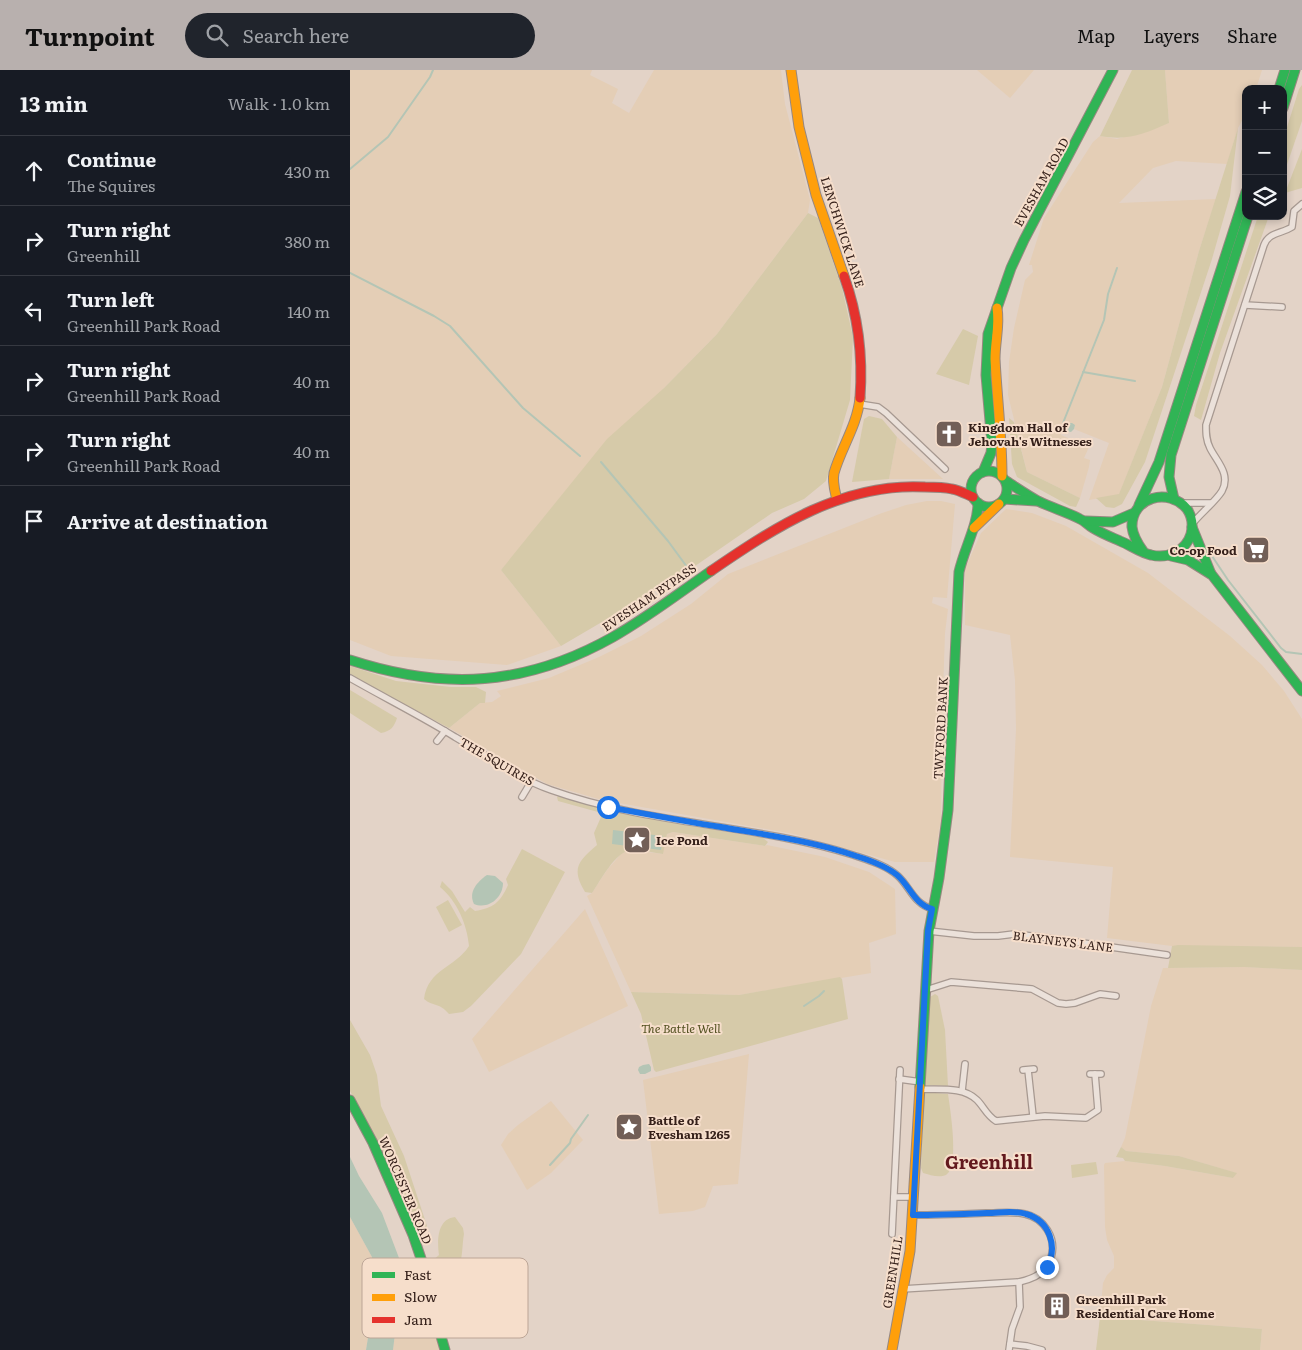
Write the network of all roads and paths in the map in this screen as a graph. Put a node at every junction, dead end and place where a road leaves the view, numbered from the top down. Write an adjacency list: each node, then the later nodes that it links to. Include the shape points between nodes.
1 (791, 70): 13 (main road, LENCHWICK LANE, via 799,128 816,195 857,323 861,363)
2 (1113, 70): 12 (main road, EVESHAM ROAD, via 1026,234)
3 (1285, 70): 5 (main road)
4 (1295, 70): 6 (main road)
5 (1280, 85)
6 (1287, 95)
7 (1242, 204): 25 (main road, via 1158,462)
8 (1302, 204): 10 (street, via 1294,211 1292,227 1266,240)
9 (1247, 220): 22 (main road, via 1171,455 1168,479 1170,491)
10 (1245, 305): 11 (street); 24 (street, via 1206,425 1206,437 1223,468 1224,481 1221,492)
11 (1282, 307)
12 (997, 308): 15 (main road, EVESHAM ROAD, via 991,318 987,345 986,375 992,444); 16 (main road, EVESHAM ROAD, via 996,381)
13 (859, 404): 14 (street, via 878,407 886,413); 19 (main road, LENCHWICK LANE, via 834,474)
14 (945, 469)
15 (983, 472): 16 (main road, via 995,472); 17 (main road)
16 (1004, 479): 21 (main road); 23 (main road, via 1008,491)
17 (974, 480): 18 (main road, EVESHAM BYPASS); 20 (main road, via 972,486)
18 (949, 488): 19 (main road, EVESHAM BYPASS, via 895,487); 20 (main road, EVESHAM BYPASS)
19 (836, 500): 34 (main road, EVESHAM BYPASS, via 787,522 630,627 559,662 502,677 444,680 399,674)
20 (976, 500): 23 (main road, via 990,507); 28 (main road, TWYFORD BANK, via 978,514)
21 (1038, 501): 23 (main road); 26 (main road)
22 (1178, 501): 24 (street); 25 (main road, via 1157,497); 27 (main road, via 1190,516)
23 (1002, 502): 28 (main road, TWYFORD BANK)
24 (1211, 503): 27 (street)
25 (1136, 510): 26 (main road, via 1113,522); 30 (main road, via 1133,537)
26 (1082, 520): 29 (main road)
27 (1192, 526): 31 (main road, via 1186,544); 32 (main road)
28 (974, 528): 41 (main road, TWYFORD BANK, via 959,572 948,810)
29 (1126, 544): 30 (main road); 33 (main road, via 1150,561 1191,565)
30 (1143, 551): 31 (main road, via 1156,556)
31 (1171, 556): 32 (main road, via 1194,562)
32 (1212, 575): 33 (main road)
33 (1221, 588): 36 (main road)
34 (350, 660)
35 (350, 678): 37 (street, THE SQUIRES)
36 (1302, 691)
37 (445, 731): 38 (street); 39 (street, THE SQUIRES)
38 (437, 741)
39 (531, 782): 40 (street); 41 (street, THE SQUIRES, via 608,807 782,837 854,855 897,875 922,906)
40 (522, 798)
41 (932, 909): 42 (main road, TWYFORD BANK)
42 (928, 931): 43 (street, BLAYNEYS LANE, via 974,936 1014,934); 44 (main road, GREENHILL)
43 (1167, 955)
44 (926, 990): 45 (street, via 951,982 974,983 1037,990 1051,1000 1066,1004 1100,994); 51 (main road, GREENHILL)
45 (1116, 996)
46 (965, 1064): 52 (street)
47 (900, 1070): 50 (street, GREENHILL)
48 (1028, 1070): 56 (street)
49 (1096, 1074): 54 (street)
50 (900, 1079): 51 (street); 57 (street, GREENHILL)
51 (921, 1085): 52 (street); 58 (main road, GREENHILL)
52 (962, 1091): 56 (street, via 971,1095 996,1121)
53 (350, 1100): 61 (main road, WORCESTER ROAD, via 373,1144)
54 (1098, 1110): 55 (street); 56 (street, via 1091,1117 1080,1119)
55 (1104, 1115)
56 (1033, 1116)
57 (894, 1197): 58 (street); 60 (street, GREENHILL)
58 (914, 1197): 59 (main road, GREENHILL)
59 (913, 1215): 62 (street, via 1007,1213 1035,1218 1052,1238 1051,1259 1038,1276); 63 (main road, GREENHILL)
60 (892, 1234)
61 (421, 1258)
62 (1020, 1282): 63 (street); 64 (street, via 1020,1307 1012,1328)
63 (902, 1289): 65 (main road, GREENHILL)
64 (1010, 1347): 66 (street)
65 (892, 1350)
66 (1042, 1350)

